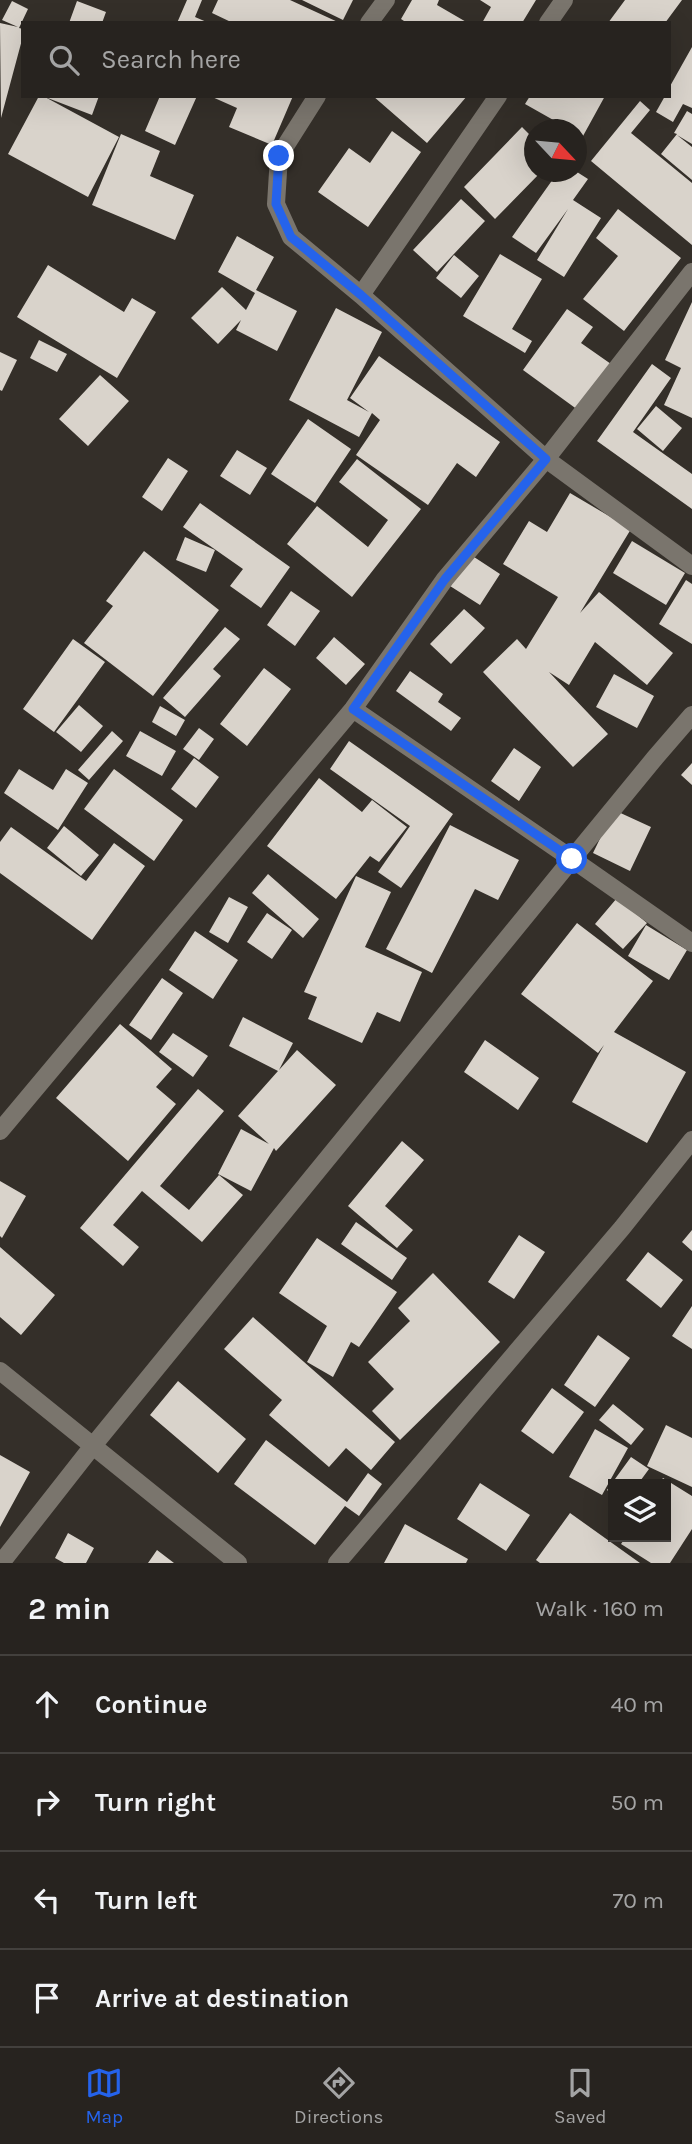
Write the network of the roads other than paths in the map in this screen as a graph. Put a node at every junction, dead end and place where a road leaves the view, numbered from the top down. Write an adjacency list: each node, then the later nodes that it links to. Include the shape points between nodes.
1 (386, 0): 3 (street)
2 (564, 0): 4 (street)
3 (370, 21)
4 (549, 21)
5 (316, 98): 8 (street, via 279,156 276,204 291,237)
6 (497, 98): 8 (street)
7 (692, 272): 9 (street)
8 (361, 295): 9 (street)
9 (546, 459): 10 (street); 11 (street, via 445,579)
10 (692, 566)
11 (353, 709): 13 (street); 15 (street)
12 (692, 715): 13 (street)
13 (572, 859): 14 (street); 18 (street)
14 (692, 943)
15 (0, 1131)
16 (692, 1140): 21 (street)
17 (0, 1371): 18 (street)
18 (92, 1447): 19 (street); 20 (street)
19 (1, 1563)
20 (238, 1563)
21 (337, 1563)

